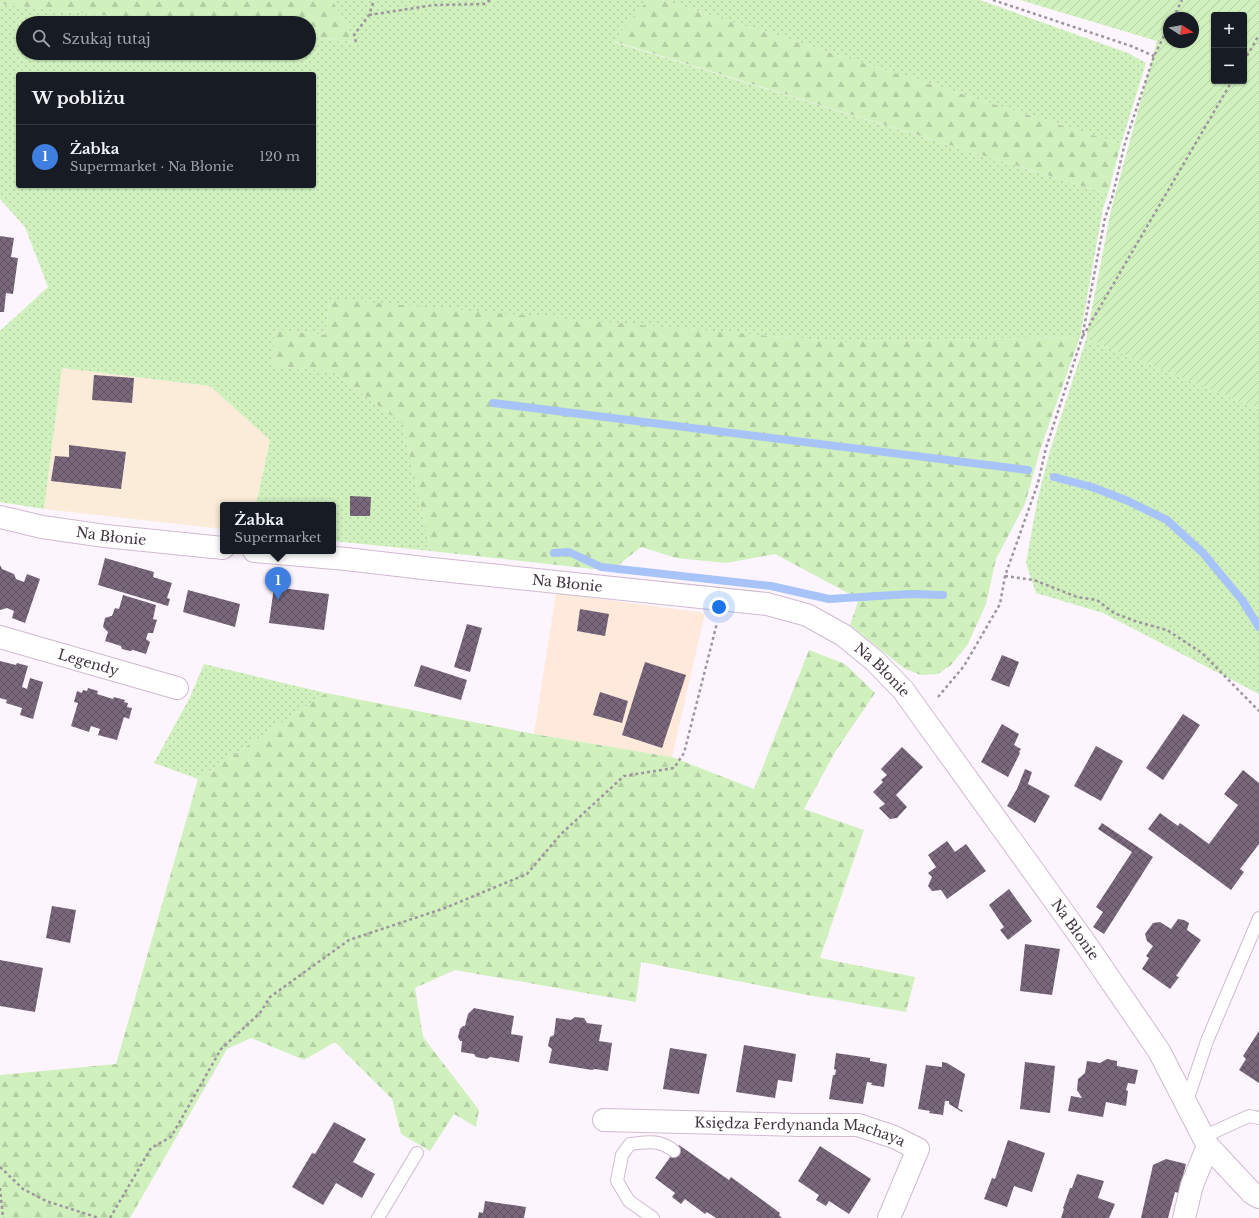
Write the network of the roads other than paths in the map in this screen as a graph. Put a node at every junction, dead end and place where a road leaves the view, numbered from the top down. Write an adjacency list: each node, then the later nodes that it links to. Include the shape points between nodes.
1 (0, 517): 2 (street, Na Błonie, via 42,527 105,536)
2 (220, 548)
3 (332, 554): 7 (street, Na Błonie, via 767,604 807,615 843,635 875,661 903,690 1160,1051)
4 (0, 637): 5 (street, Legendy)
5 (177, 688)
6 (1259, 918): 7 (lane, via 1207,1041)
7 (1186, 1104): 10 (street, Na Błonie)
8 (1259, 1118): 10 (lane, via 1250,1116)
9 (604, 1120): 16 (street, Księdza Ferdynanda Machaya, via 858,1125 918,1149)
10 (1206, 1142): 13 (street, Na Błonie, via 1252,1194); 17 (street)
11 (674, 1151): 15 (lane, via 652,1141 630,1144 622,1155 617,1181 629,1201)
12 (417, 1153): 14 (lane)
13 (1259, 1197)
14 (378, 1218)
15 (653, 1218)
16 (889, 1218)
17 (1184, 1218)

